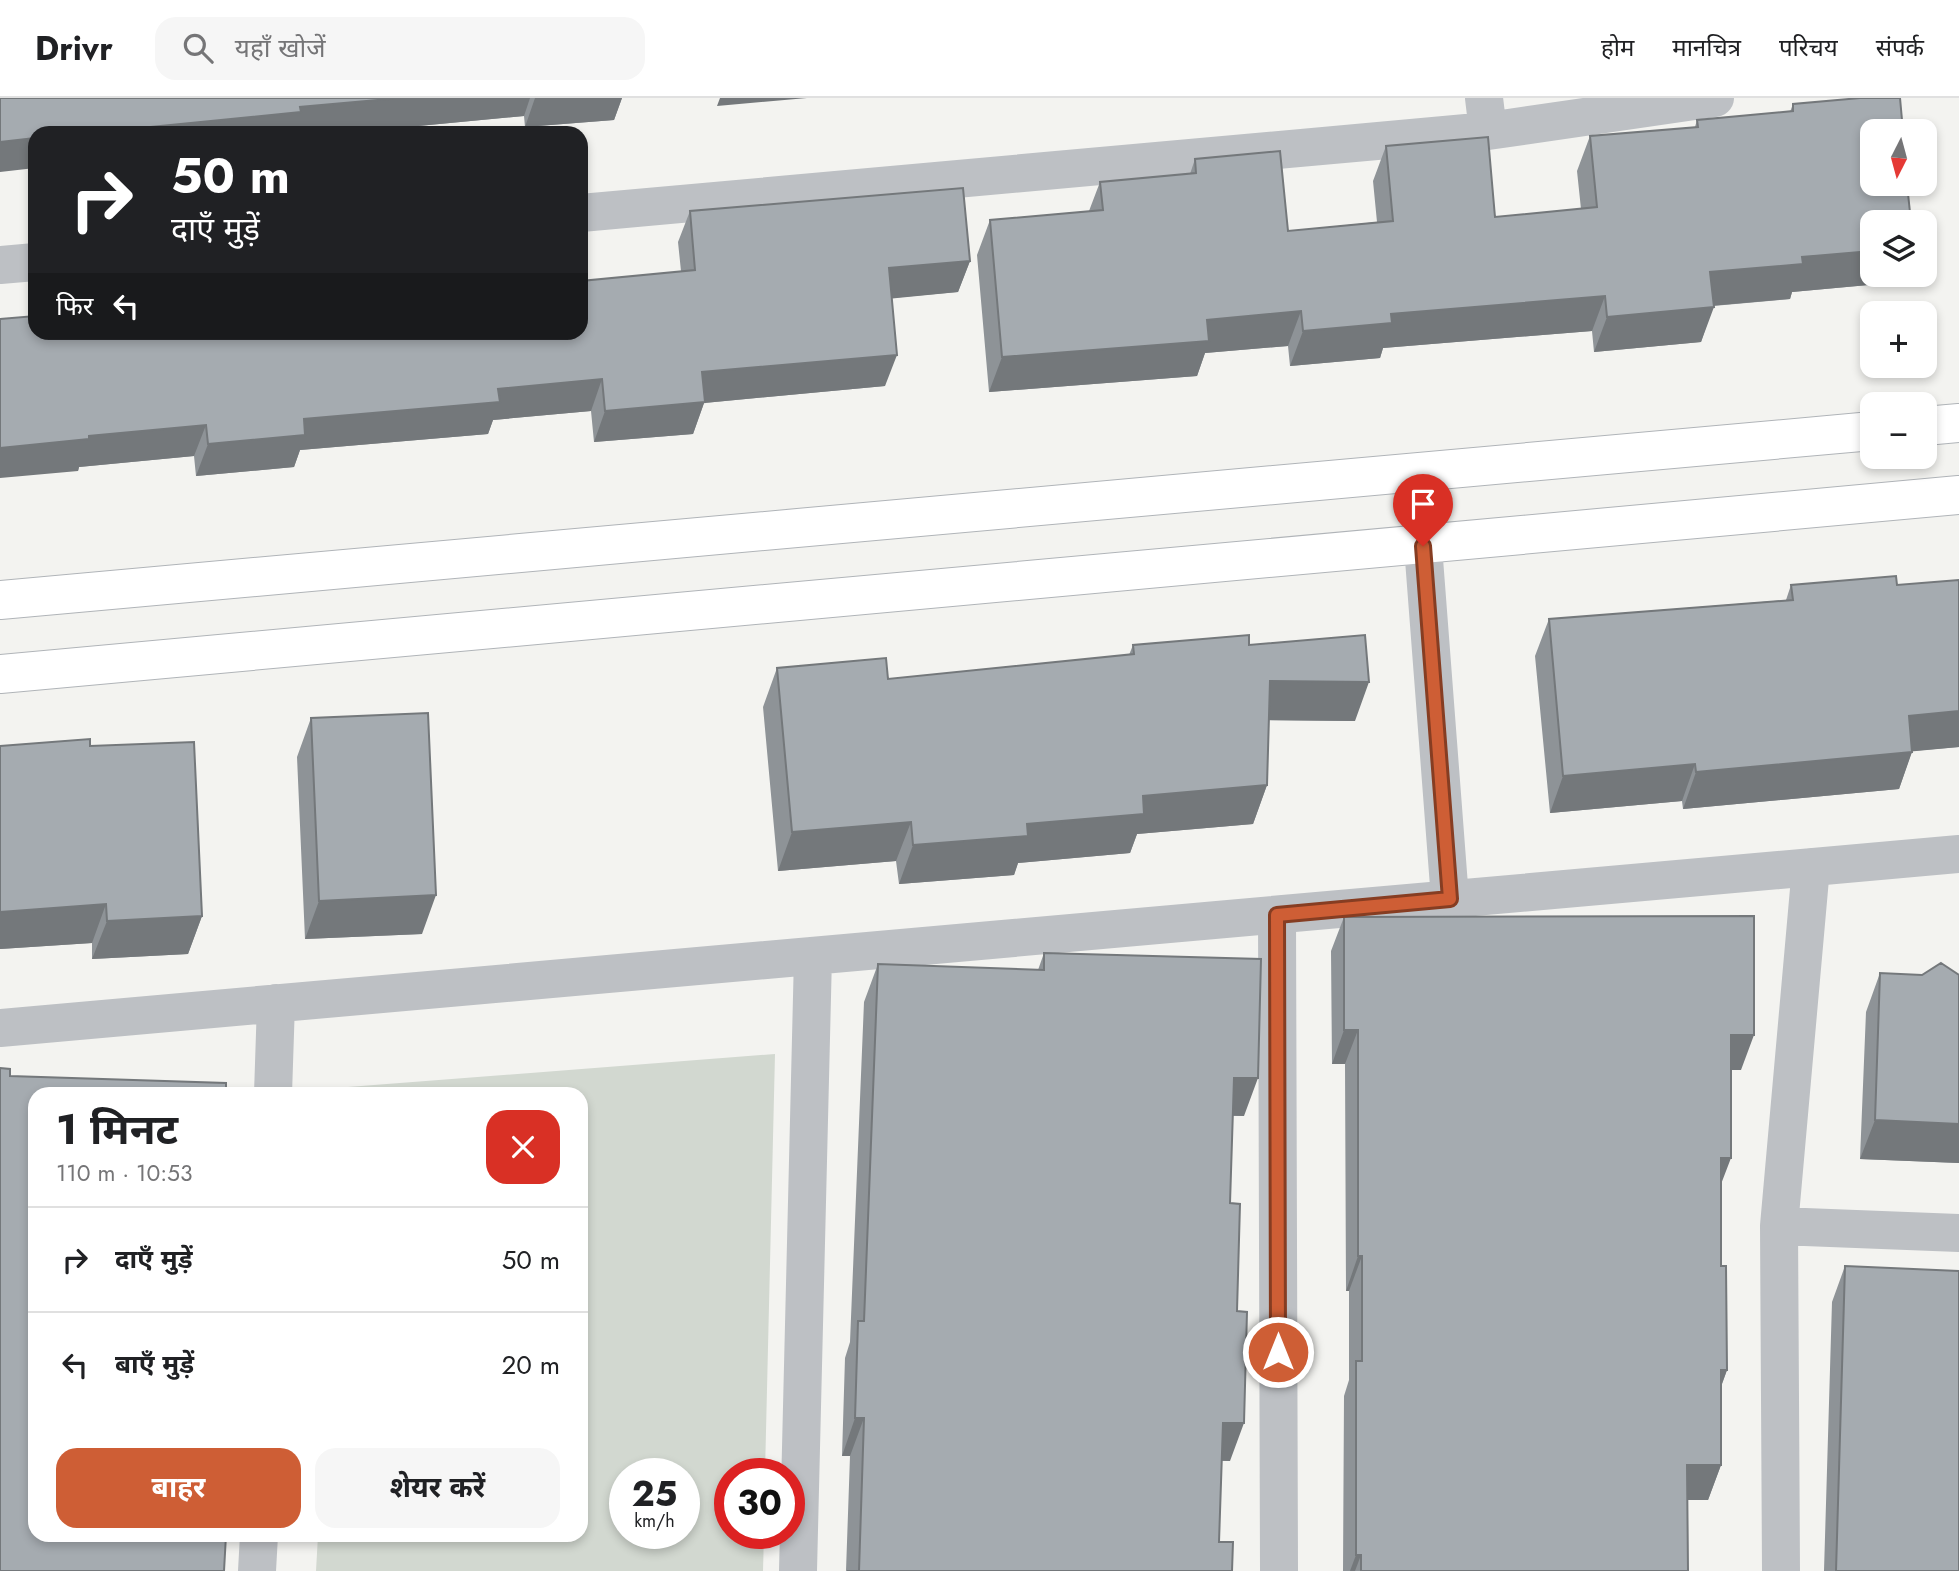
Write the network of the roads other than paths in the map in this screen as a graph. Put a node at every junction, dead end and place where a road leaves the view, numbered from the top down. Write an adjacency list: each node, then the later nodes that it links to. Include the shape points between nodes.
1 (1715, 98): 2 (street)
2 (1486, 114): 3 (street)
3 (588, 212)
4 (28, 263): 5 (street)
5 (0, 265)
6 (1959, 423): 7 (street)
7 (1937, 425)
8 (1860, 432): 11 (street)
9 (1959, 495): 10 (street)
10 (1423, 546): 12 (street); 15 (street)
11 (0, 600)
12 (0, 674)
13 (1959, 854): 14 (street)
14 (1811, 867): 15 (street); 21 (street)
15 (1450, 899): 16 (street)
16 (1277, 915): 17 (street); 26 (street)
17 (813, 956): 18 (street); 25 (street)
18 (276, 1003): 19 (street); 20 (street)
19 (0, 1028)
20 (273, 1087)
21 (1779, 1226): 22 (street); 27 (street)
22 (1959, 1233)
23 (258, 1542): 24 (street)
24 (257, 1571)
25 (798, 1571)
26 (1279, 1571)
27 (1781, 1571)

